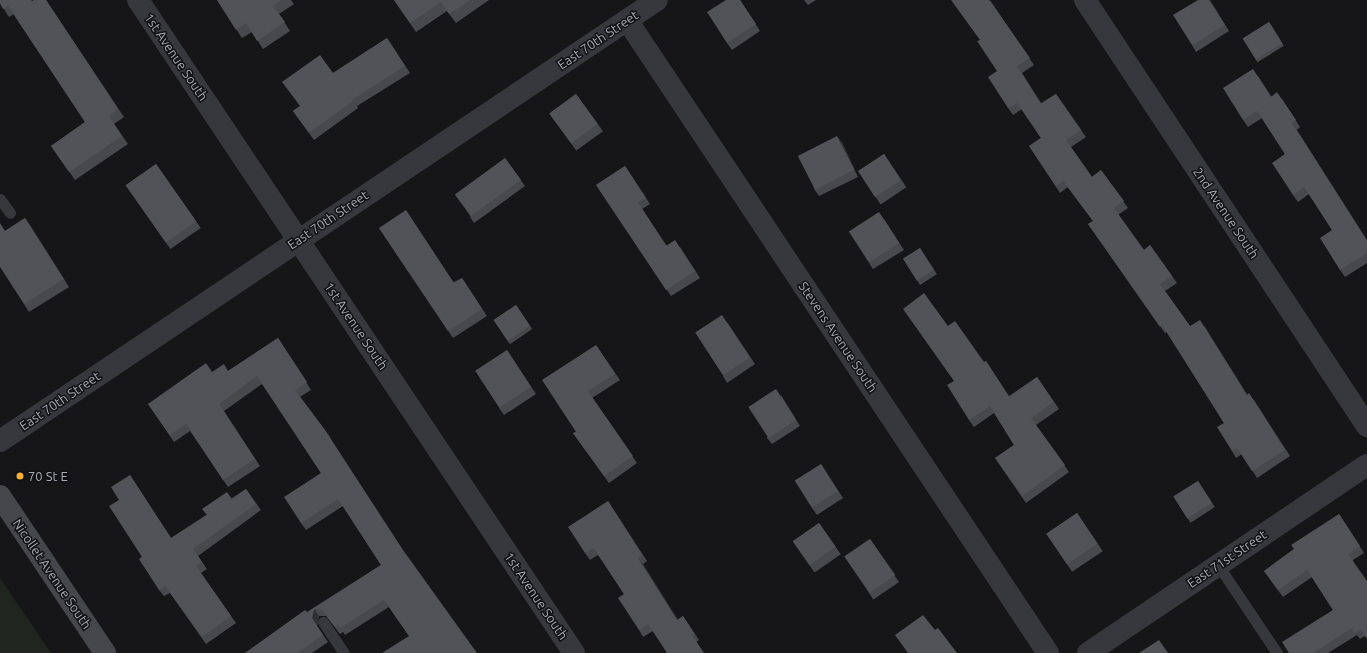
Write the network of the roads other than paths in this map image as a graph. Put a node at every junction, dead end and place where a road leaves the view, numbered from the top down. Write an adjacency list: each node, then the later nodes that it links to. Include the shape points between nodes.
1 (138, 0): 7 (street, 1st Avenue South)
2 (657, 0): 4 (street, East 70th Street)
3 (1085, 0): 8 (street, 2nd Avenue South)
4 (627, 20): 7 (street, East 70th Street); 17 (street, Stevens Avenue South)
5 (0, 199): 6 (lane)
6 (10, 213)
7 (299, 240): 9 (street, East 70th Street); 16 (street, 1st Avenue South)
8 (1367, 426)
9 (0, 441)
10 (1367, 465): 12 (street, East 71st Street)
11 (0, 496): 14 (main road, Nicollet Avenue South)
12 (1218, 565): 18 (street, East 71st Street); 19 (lane)
13 (323, 622): 15 (lane)
14 (105, 653)
15 (344, 653)
16 (574, 653)
17 (1048, 653)
18 (1088, 653)
19 (1277, 653)

